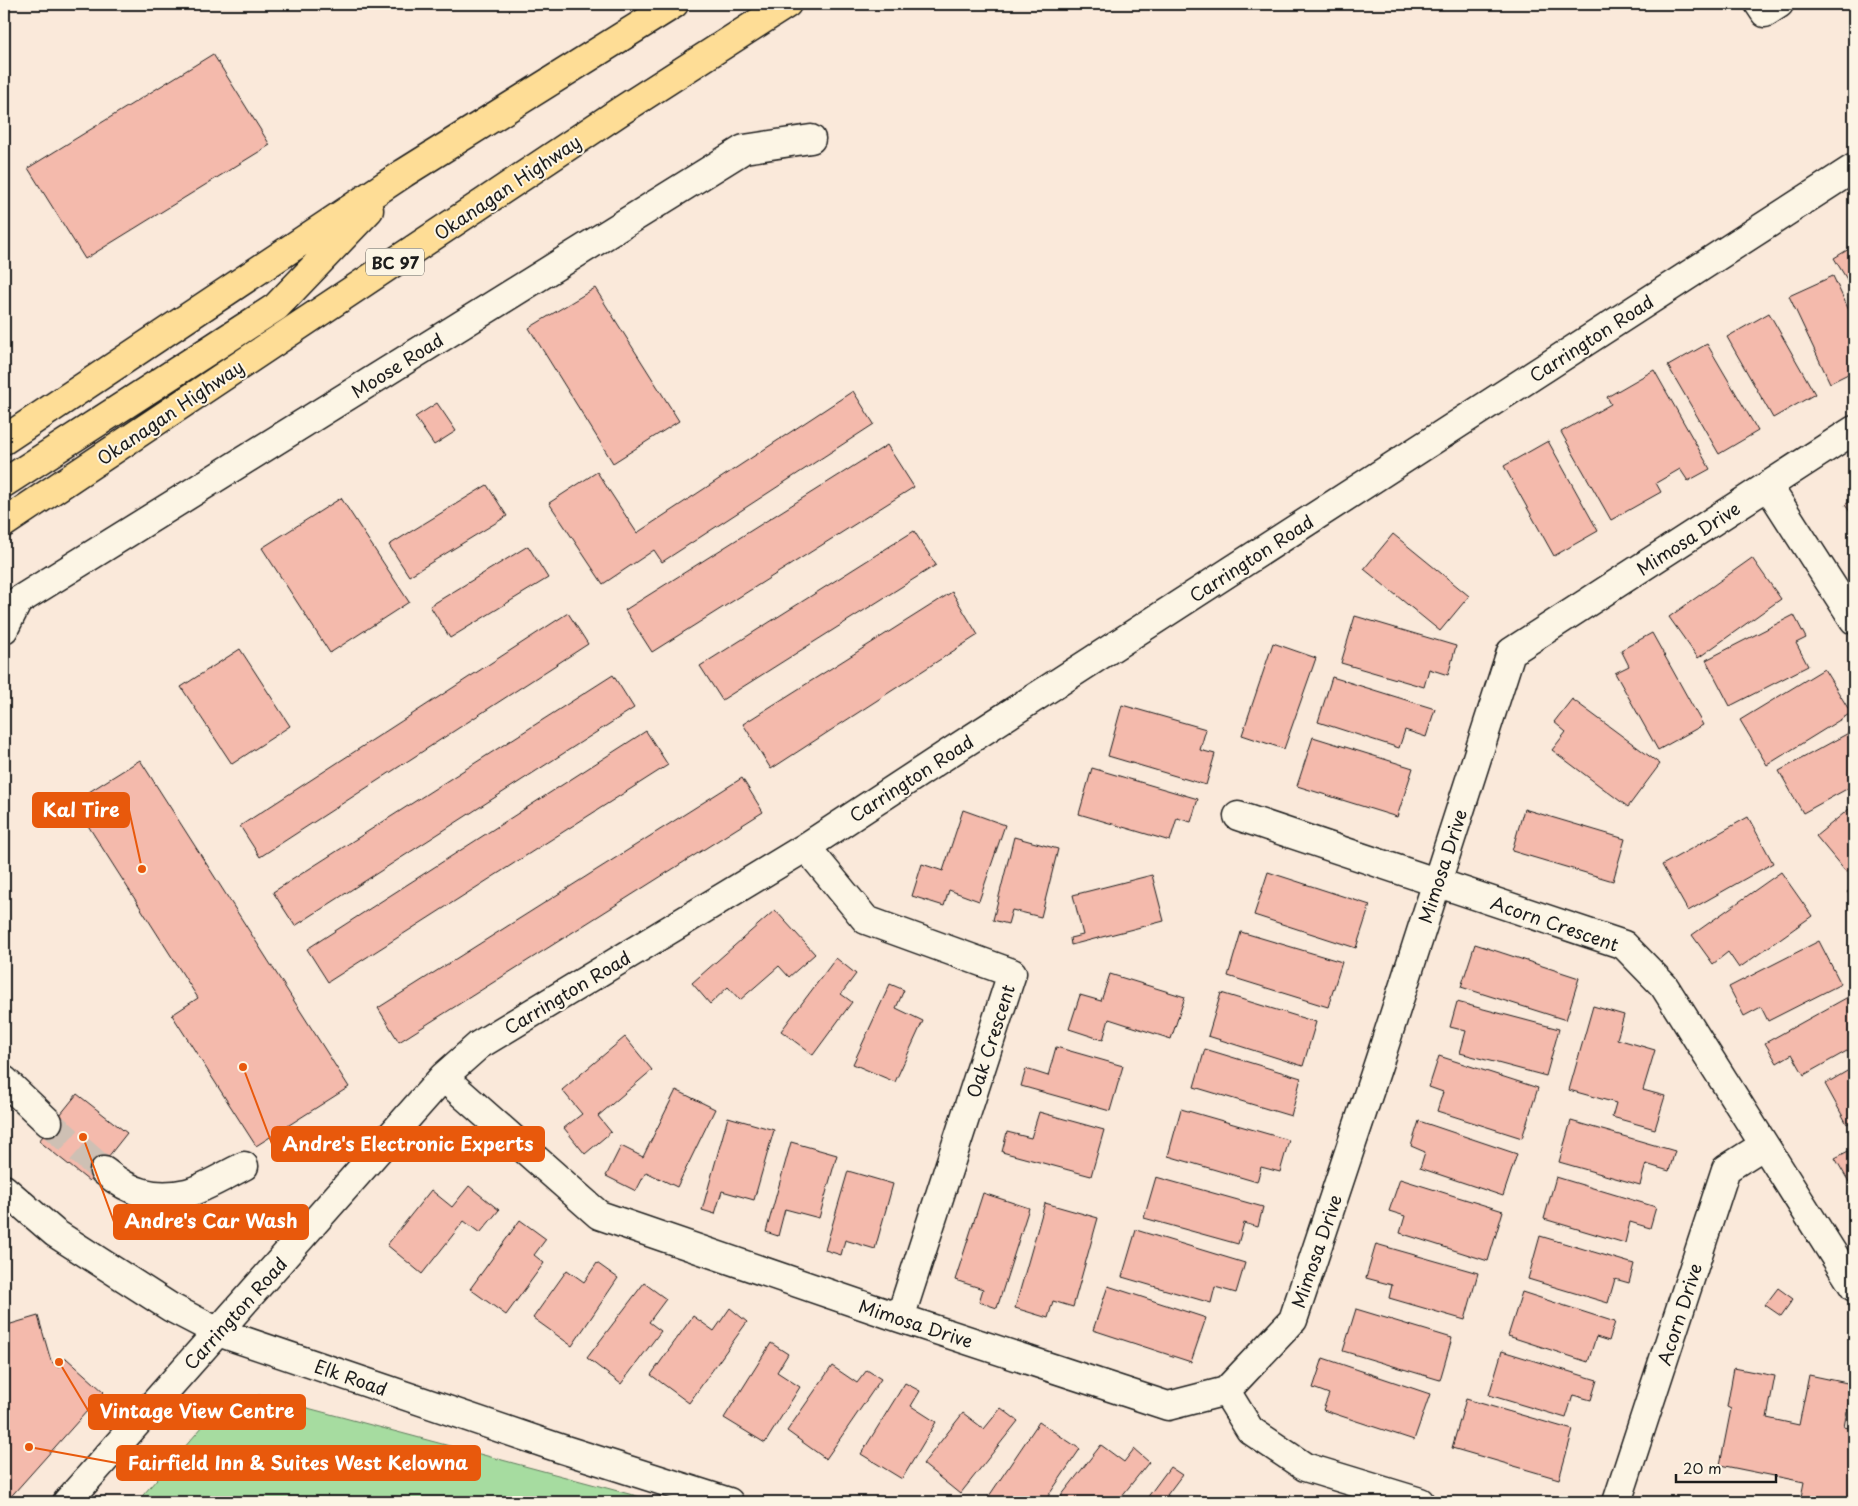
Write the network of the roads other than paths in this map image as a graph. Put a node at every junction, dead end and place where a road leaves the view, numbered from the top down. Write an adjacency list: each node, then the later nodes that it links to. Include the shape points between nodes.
1 (674, 4): 7 (highway)
2 (787, 4): 12 (highway, Okanagan Highway / BC 97, via 622,110)
3 (1759, 4): 4 (street, via 1765,13)
4 (1779, 4)
5 (811, 139): 14 (street, Moose Road, via 744,149 18,602)
6 (1854, 168): 16 (street, Carrington Road)
7 (404, 173): 9 (highway); 10 (highway, via 276,307)
8 (1854, 430): 11 (street, Mimosa Drive)
9 (4, 440)
10 (4, 483)
11 (1768, 486): 13 (street); 17 (street, Mimosa Drive, via 1511,652)
12 (4, 523)
13 (1854, 620)
14 (4, 629)
15 (1238, 816): 17 (street, Acorn Crescent)
16 (806, 847): 18 (street, Carrington Road, via 479,1045); 26 (street, Oak Crescent, via 866,920 1012,973)
17 (1437, 882): 21 (street, Acorn Crescent, via 1624,945 1664,986); 28 (street, Mimosa Drive, via 1292,1320)
18 (443, 1077): 26 (street, Mimosa Drive, via 600,1215); 27 (street, Carrington Road)
19 (4, 1080): 20 (street)
20 (48, 1122)
21 (1764, 1145): 25 (street, Acorn Crescent); 32 (street, Acorn Drive, via 1726,1169)
22 (244, 1166): 23 (street, via 189,1193 151,1196 118,1182)
23 (104, 1171)
24 (4, 1189): 27 (street, Elk Road, via 55,1233 170,1307)
25 (1854, 1287)
26 (900, 1318): 28 (street, Mimosa Drive, via 1168,1406)
27 (218, 1332): 29 (street, Carrington Road); 30 (street, Elk Road)
28 (1226, 1391): 31 (street, via 1250,1430 1305,1467)
29 (67, 1502)
30 (729, 1502)
31 (1420, 1502)
32 (1617, 1502)

